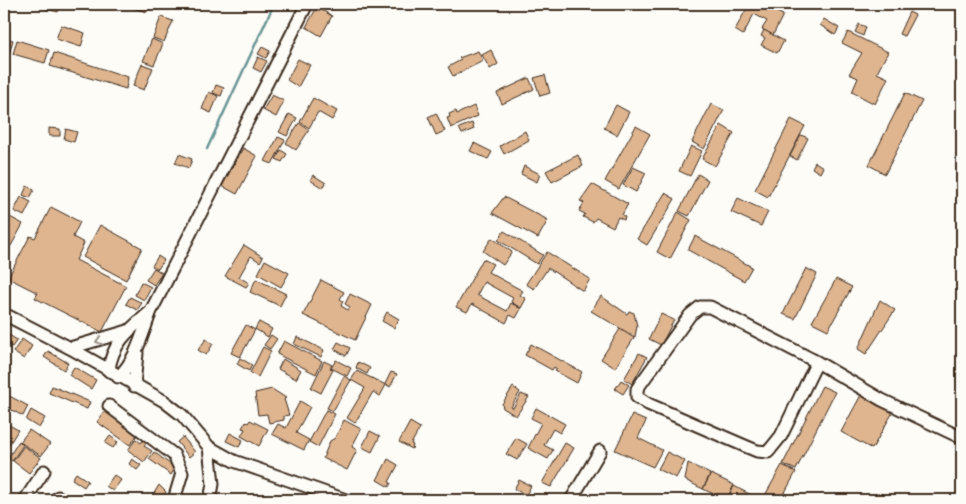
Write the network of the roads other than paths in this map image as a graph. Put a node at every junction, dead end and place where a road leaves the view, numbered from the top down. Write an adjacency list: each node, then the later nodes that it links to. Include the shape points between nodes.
1 (307, 4): 2 (street)
2 (151, 311): 4 (street); 5 (street)
3 (4, 314): 6 (street)
4 (128, 332): 6 (street, one-way to 6); 8 (street, via 110,358)
5 (138, 344): 8 (street, via 127,369); 9 (street)
6 (70, 348): 8 (street)
7 (817, 362): 7 (street, via 781,436 768,452 745,446 648,404 637,396 637,390 690,315 700,307 710,307); 11 (street, via 882,400)
8 (113, 374): 9 (street)
9 (134, 386): 12 (street, via 182,415)
10 (109, 406): 16 (street, via 174,455 182,472)
11 (962, 438)
12 (209, 447): 17 (street, via 213,484); 18 (street, via 234,461)
13 (600, 451): 19 (street)
14 (44, 471): 15 (street)
15 (25, 500)
16 (174, 500)
17 (210, 500)
18 (346, 500)
19 (571, 500)

